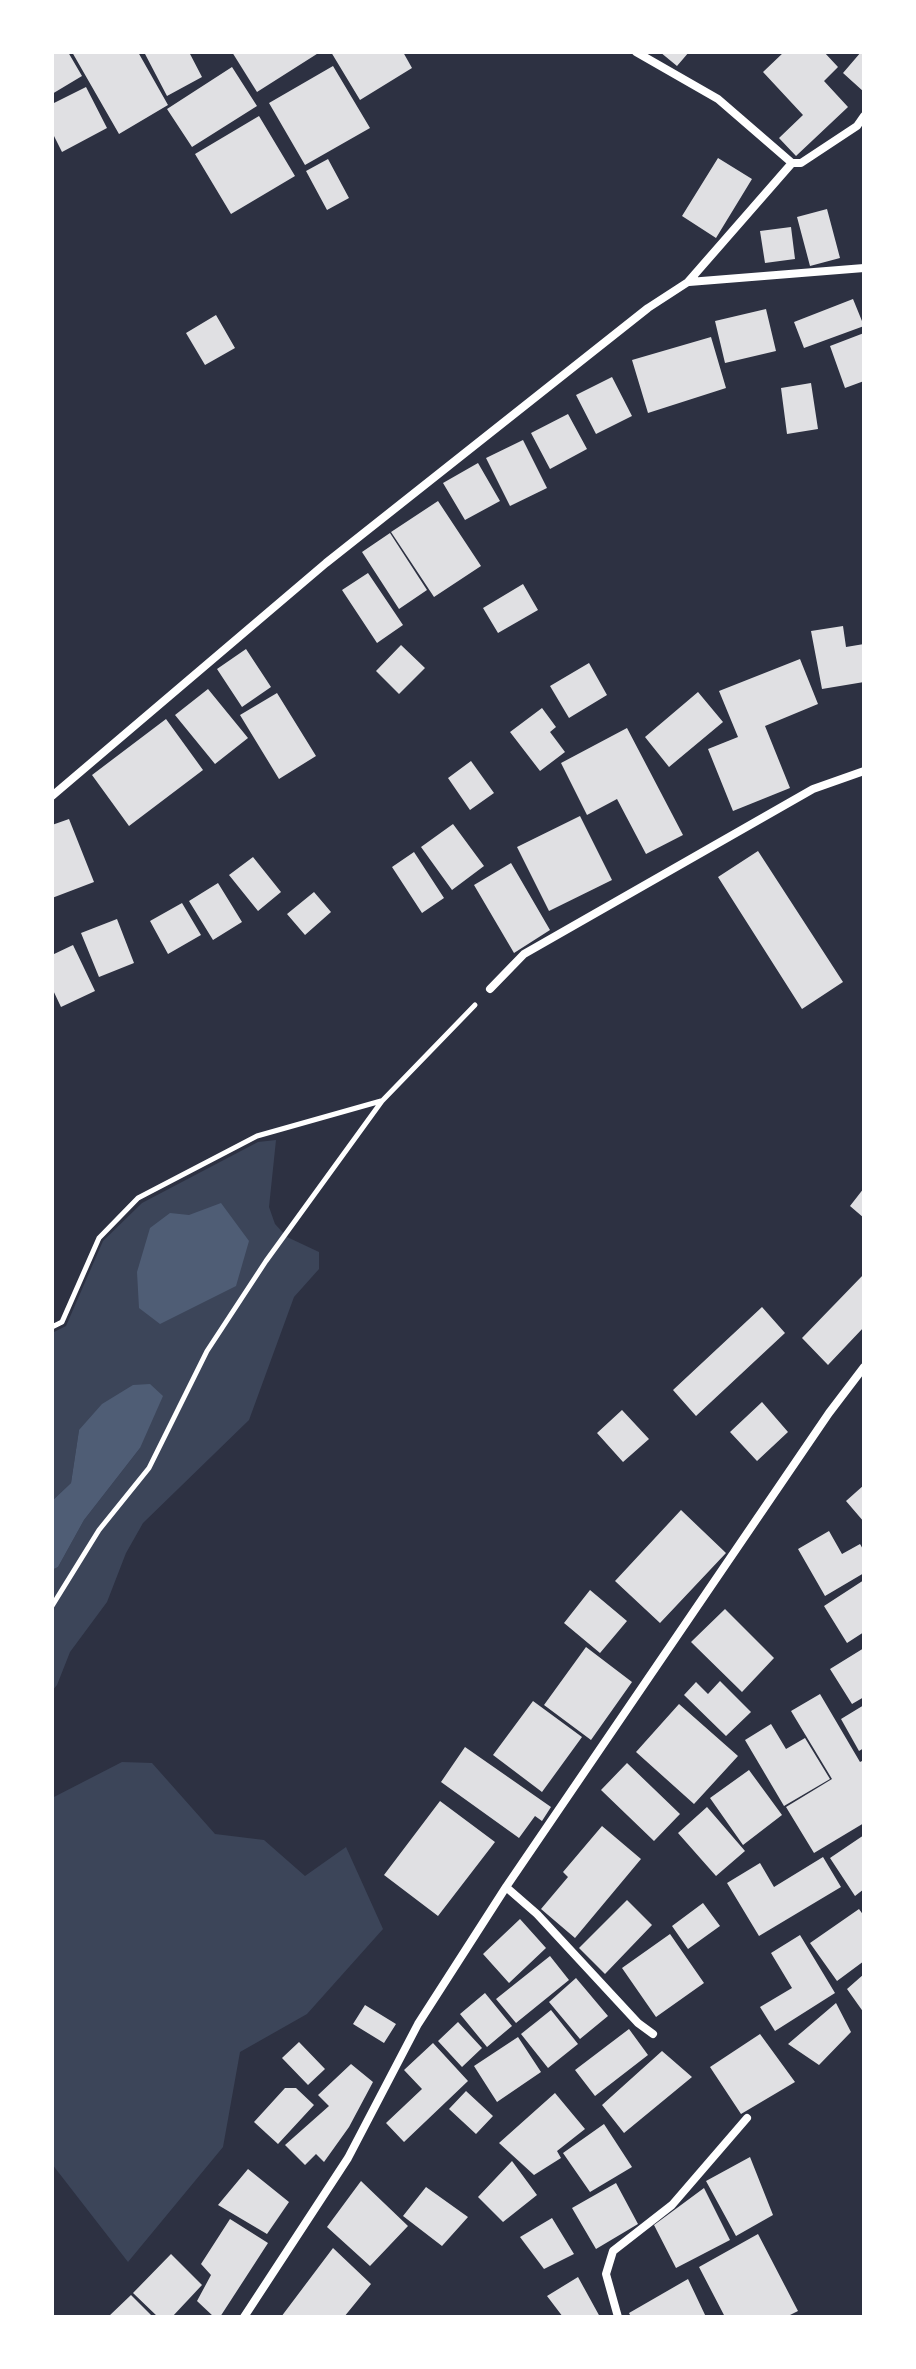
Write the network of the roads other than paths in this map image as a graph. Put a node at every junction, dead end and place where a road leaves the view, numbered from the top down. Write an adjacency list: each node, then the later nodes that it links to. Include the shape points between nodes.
1 (636, 52): 3 (street, via 718,99)
2 (864, 116): 3 (street, via 801,163)
3 (792, 163): 5 (street)
4 (864, 268): 5 (street)
5 (688, 282): 7 (street, via 326,563)
6 (864, 771): 8 (street, via 813,789 524,954)
7 (52, 796)
8 (490, 989)
9 (864, 1367): 10 (street)
10 (506, 1887): 11 (street); 13 (street, via 418,2024 348,2158)
11 (653, 2034)
12 (747, 2118): 14 (street, via 672,2205 613,2251 606,2274)
13 (244, 2317)
14 (618, 2317)

